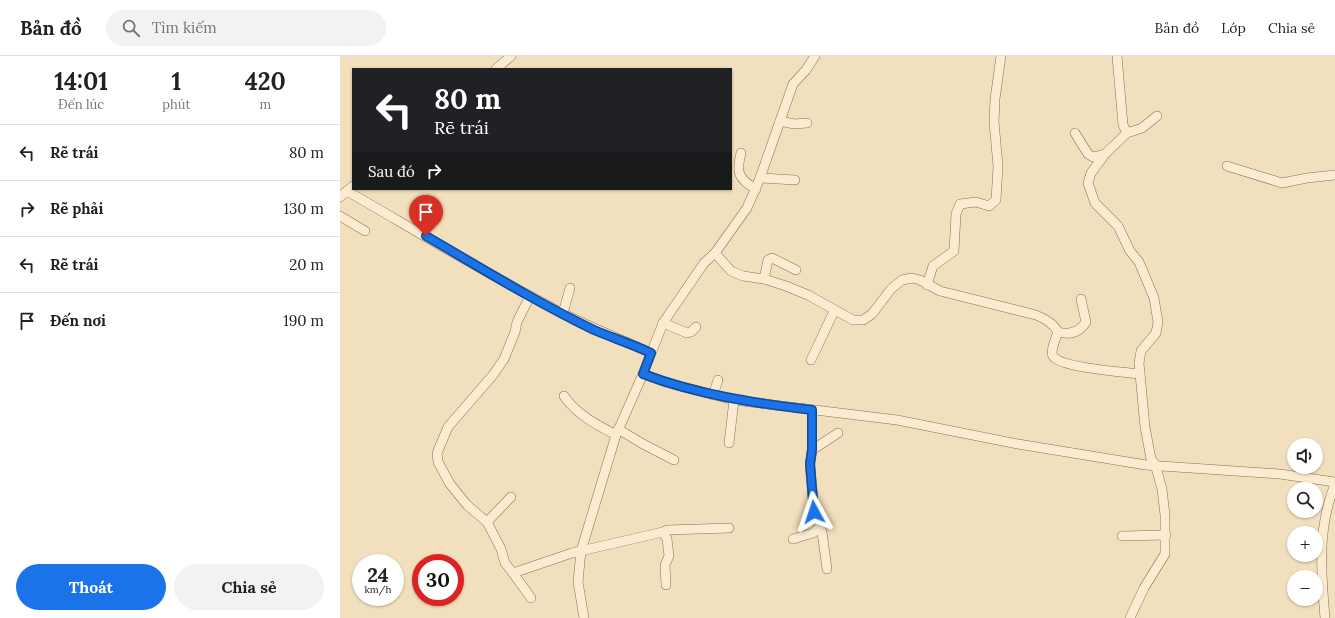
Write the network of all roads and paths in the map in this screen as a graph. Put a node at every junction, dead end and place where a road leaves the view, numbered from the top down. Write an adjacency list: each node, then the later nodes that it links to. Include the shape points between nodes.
1 (511, 56): 5 (street)
2 (815, 56): 7 (street, via 793,84)
3 (1002, 56): 24 (street, via 994,122 998,166 996,200 989,206 976,202 960,204 956,214 954,251 933,266)
4 (1117, 56): 9 (street, via 1123,125)
5 (497, 68)
6 (1158, 116): 9 (street, via 1142,128)
7 (780, 121): 8 (street); 15 (street)
8 (807, 123)
9 (1128, 132): 12 (street)
10 (1075, 133): 12 (street, via 1088,154 1093,157)
11 (741, 153): 17 (street, via 739,173 744,183)
12 (1105, 154): 36 (street, via 1091,173 1088,183 1094,203 1118,226 1130,251 1139,262 1154,298 1158,322 1156,333 1140,351)
13 (1227, 166): 14 (street, via 1282,183)
14 (1335, 175)
15 (760, 178): 16 (street); 17 (street)
16 (795, 180)
17 (756, 189): 21 (street, via 747,208)
18 (347, 191): 26 (street)
19 (340, 216): 20 (street)
20 (364, 231)
21 (715, 253): 23 (street, via 731,271 743,276); 30 (street, via 704,263)
22 (796, 270): 23 (street, via 772,258 768,260)
23 (764, 279): 28 (street, via 808,295)
24 (927, 285): 28 (street, via 912,278 902,280 891,289 872,314 863,320 853,320); 32 (street, via 940,291 1036,315 1055,326)
25 (570, 288): 29 (street)
26 (530, 296): 29 (street); 50 (street, via 517,322 516,332 504,359 448,427 437,453 438,462 453,488 467,505)
27 (1081, 299): 32 (street, via 1086,322 1078,331 1067,334)
28 (834, 311): 34 (street)
29 (563, 314): 33 (street)
30 (662, 323): 31 (street, via 686,333); 33 (street)
31 (696, 327)
32 (1058, 332): 36 (street, via 1052,354 1060,362 1085,368)
33 (651, 353): 35 (street)
34 (811, 360)
35 (643, 374): 38 (street); 42 (street)
36 (1140, 374): 47 (street, via 1145,427)
37 (718, 380): 38 (street)
38 (713, 395): 40 (street)
39 (564, 396): 42 (street, via 575,409)
40 (734, 400): 41 (street); 44 (street)
41 (812, 410): 45 (street); 47 (street, via 897,420 1018,444 1146,465)
42 (617, 432): 46 (street); 57 (street)
43 (838, 433): 45 (street)
44 (729, 443)
45 (812, 450): 52 (street, via 810,464 814,512)
46 (674, 460)
47 (1155, 464): 48 (street, via 1280,474); 54 (street, via 1162,489)
48 (1335, 483): 64 (street, via 1328,500 1322,532 1320,563)
49 (511, 497): 50 (street)
50 (487, 522): 59 (street, via 505,563)
51 (729, 528): 53 (street)
52 (820, 528): 56 (street); 58 (street)
53 (663, 532): 57 (street); 60 (street, via 668,539 669,556 665,565)
54 (1166, 535): 55 (street); 63 (street, via 1166,554 1144,588)
55 (1122, 536)
56 (793, 539)
57 (581, 551): 59 (street); 62 (street, via 578,582)
58 (827, 569)
59 (513, 572): 61 (street)
60 (666, 585)
61 (531, 598)
62 (584, 618)
63 (1130, 618)
64 (1325, 618)

